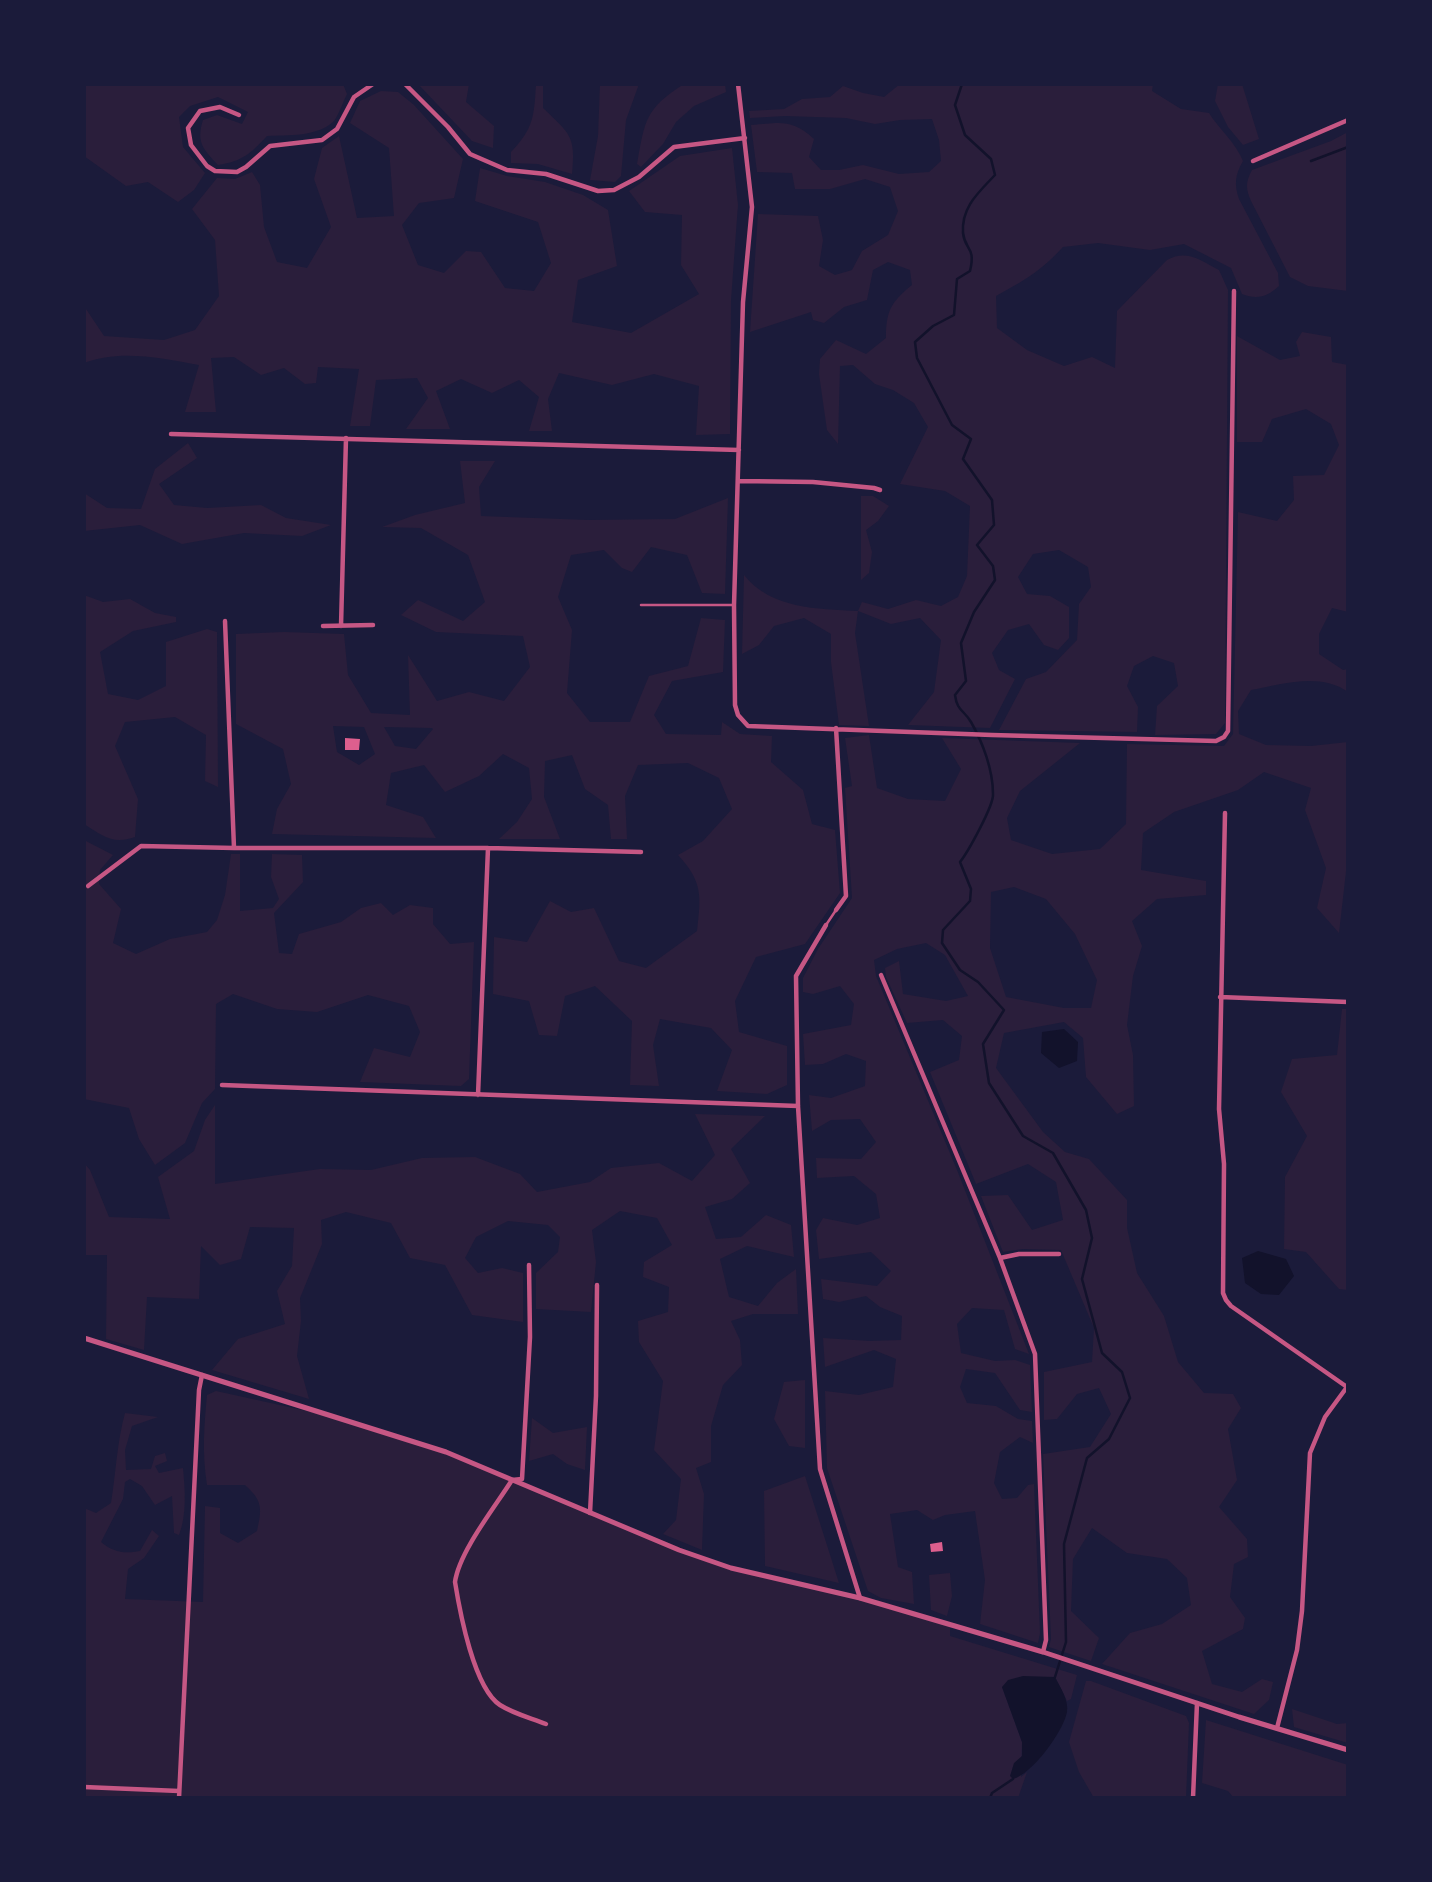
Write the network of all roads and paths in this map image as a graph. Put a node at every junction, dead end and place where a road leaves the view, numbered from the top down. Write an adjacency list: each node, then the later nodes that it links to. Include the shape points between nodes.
1 (373, 84): 4 (street, via 354,97 337,129 322,141 270,146 237,172 215,171 191,145 188,128 200,111 220,107)
2 (405, 84): 6 (street, via 471,154 507,170 546,174 598,191 614,190 639,177 674,147)
3 (738, 84): 6 (street)
4 (239, 115)
5 (1348, 120): 7 (street)
6 (745, 138): 11 (street, via 752,207 743,302)
7 (1254, 161)
8 (1234, 291): 20 (street, via 1228,731 1224,737 1216,741)
9 (171, 434): 10 (street)
10 (346, 438): 11 (street); 19 (street)
11 (739, 450): 12 (street)
12 (739, 481): 13 (street, via 813,482); 15 (street)
13 (880, 490)
14 (641, 605): 15 (lane)
15 (734, 605): 20 (street, via 735,705 743,722 753,727)
16 (225, 621): 22 (street)
17 (373, 625): 19 (street)
18 (323, 626): 19 (street)
19 (341, 626)
20 (836, 728): 26 (street, via 846,895)
21 (1225, 813): 29 (street)
22 (234, 848): 23 (street); 25 (street, via 141,846)
23 (488, 848): 24 (street); 32 (street)
24 (642, 852)
25 (88, 886)
26 (836, 910): 27 (lane)
27 (826, 925): 33 (street, via 796,976)
28 (881, 975): 35 (street)
29 (1220, 997): 30 (street); 40 (street, via 1223,1293 1231,1306)
30 (1348, 1002)
31 (222, 1085): 32 (street)
32 (478, 1095): 33 (street)
33 (798, 1106): 43 (street, via 820,1469)
34 (1059, 1254): 35 (street)
35 (1000, 1258): 44 (street, via 1035,1354)
36 (529, 1265): 41 (street, via 524,1469 522,1479)
37 (597, 1285): 42 (street)
38 (84, 1338): 39 (street)
39 (202, 1375): 41 (street, via 409,1439); 50 (street)
40 (1348, 1387): 47 (street, via 1325,1417 1310,1453 1302,1611)
41 (512, 1480): 42 (street); 46 (street, via 465,1555 455,1582 484,1688 500,1705)
42 (590, 1513): 43 (street, via 731,1568)
43 (860, 1598): 44 (street)
44 (1043, 1652): 45 (street)
45 (1197, 1703): 47 (street); 52 (street)
46 (546, 1724)
47 (1277, 1728): 48 (street)
48 (1348, 1750)
49 (84, 1787): 50 (street)
50 (179, 1791): 51 (street)
51 (179, 1798)
52 (1193, 1798)

